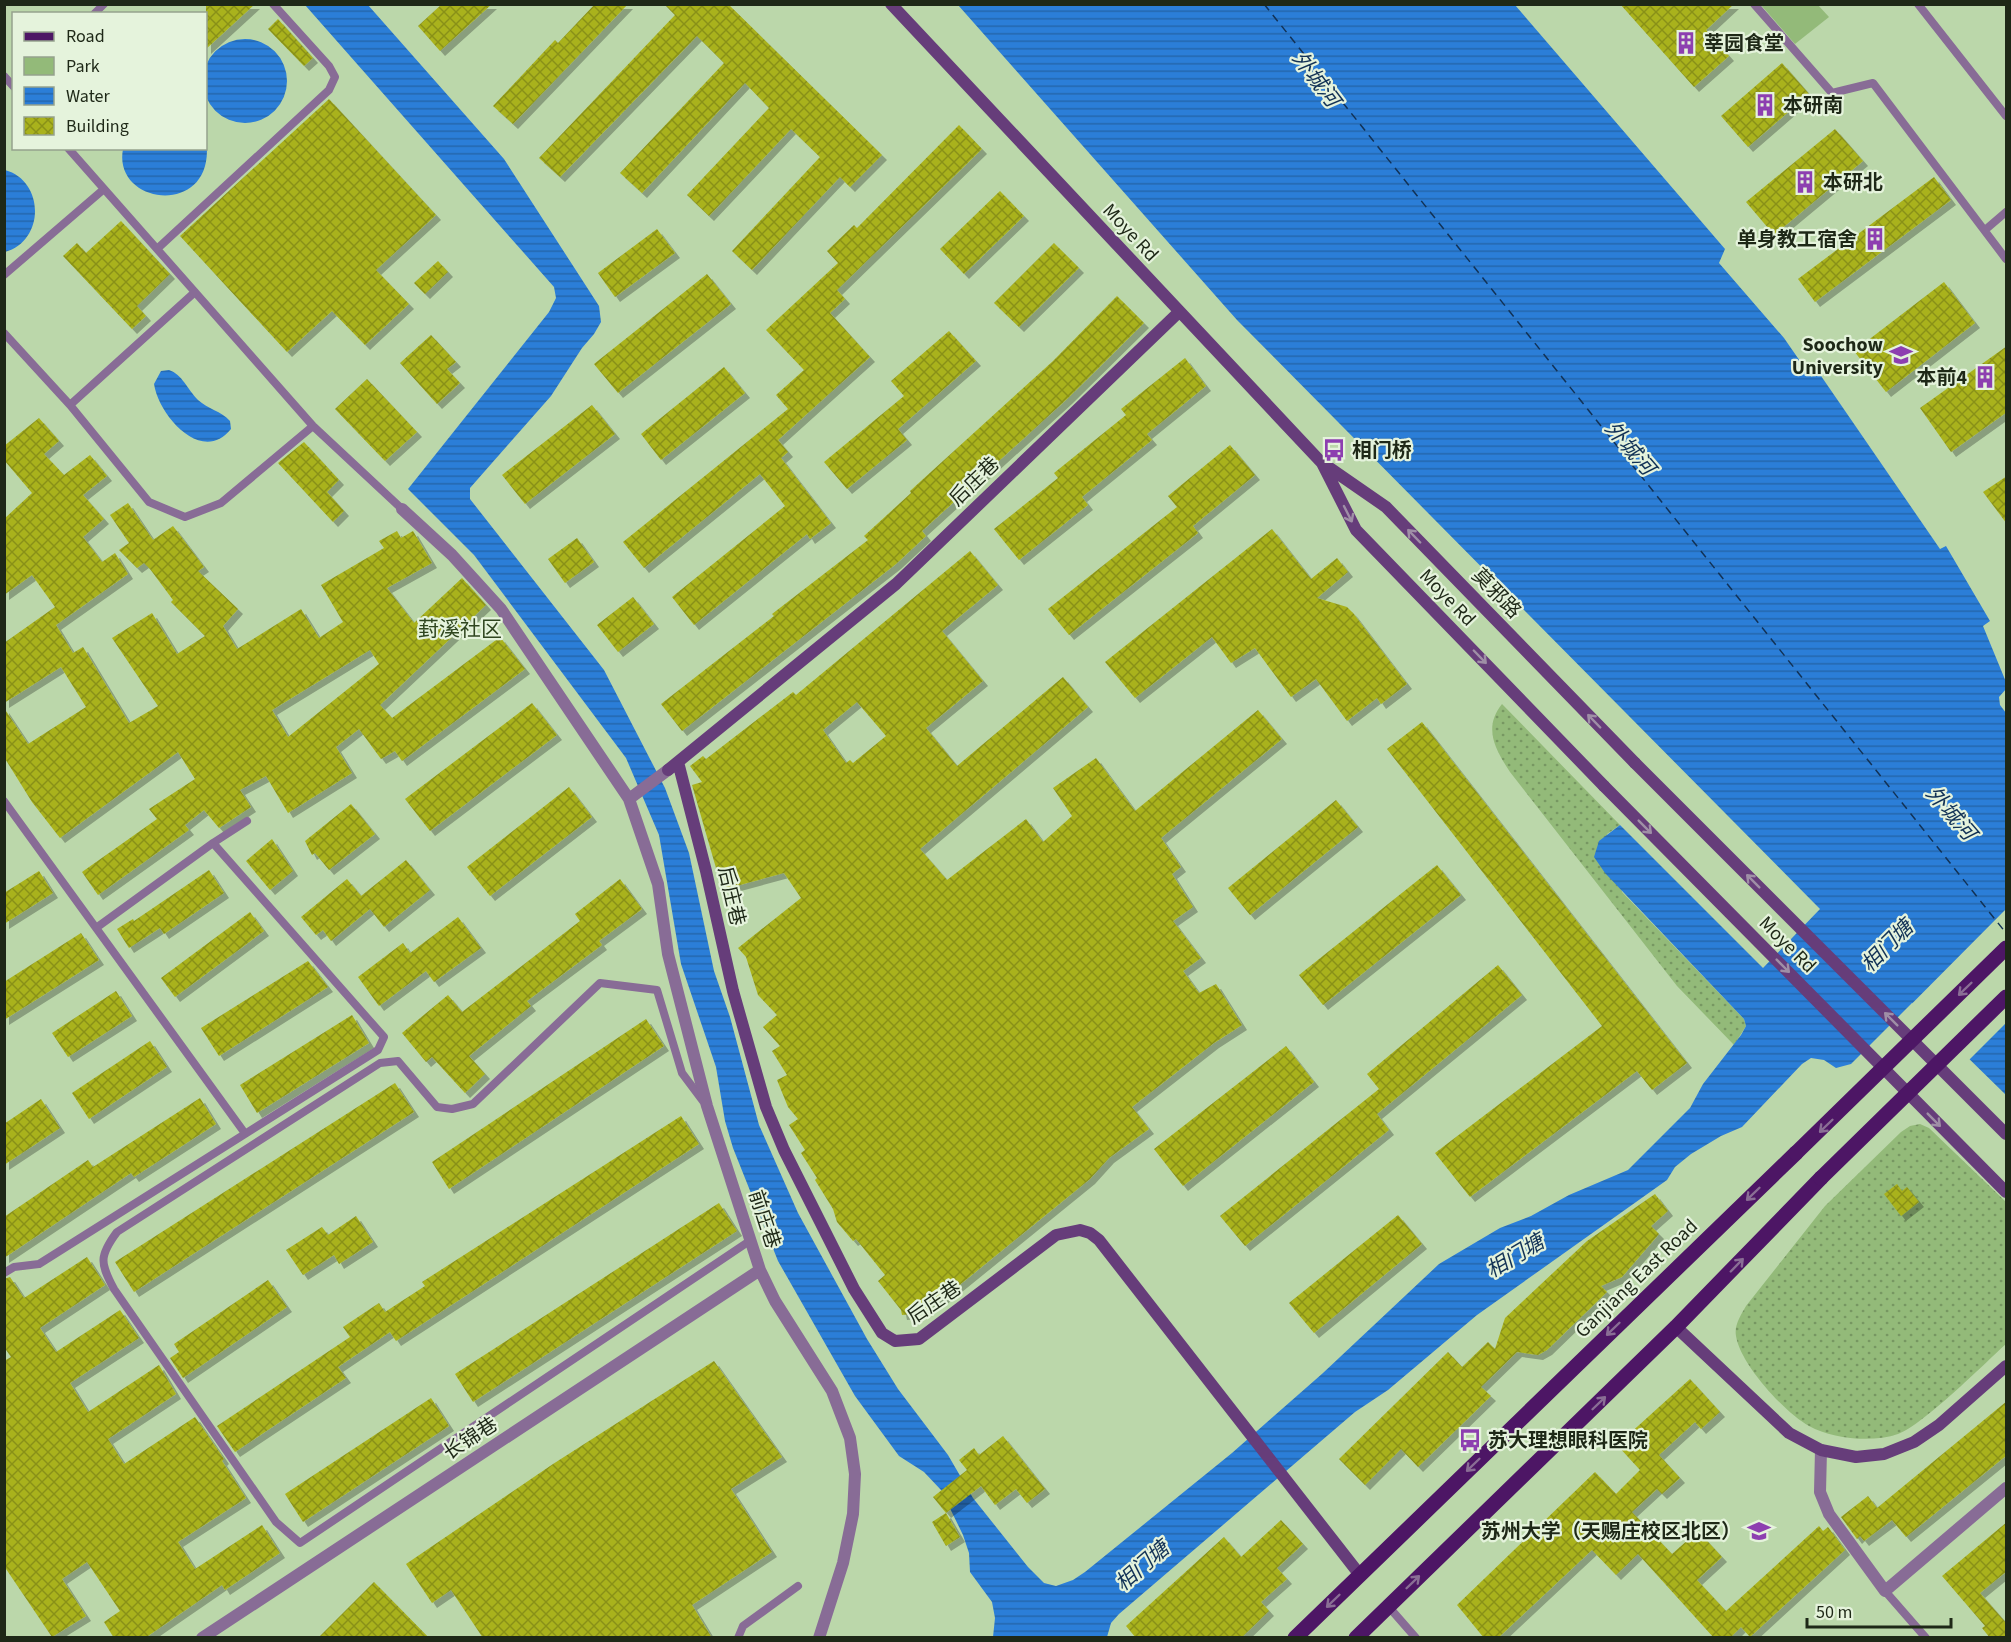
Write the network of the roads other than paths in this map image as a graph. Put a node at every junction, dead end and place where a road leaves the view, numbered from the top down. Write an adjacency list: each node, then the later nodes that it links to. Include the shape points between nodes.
1 (273, 4): 10 (lane, via 329,66 335,77 329,90)
2 (891, 4): 14 (main road, Moye Rd)
3 (1754, 4): 9 (lane, via 1832,93 1873,83)
4 (1918, 4): 5 (lane)
5 (2007, 116)
6 (70, 150): 7 (lane)
7 (104, 189): 10 (lane); 12 (lane)
8 (2007, 212): 9 (lane)
9 (1985, 230): 11 (lane)
10 (157, 249): 13 (lane)
11 (2007, 259)
12 (4, 274)
13 (195, 292): 16 (lane); 17 (lane)
14 (1179, 312): 18 (main road, Moye Rd); 21 (main road, 后庄巷, via 896,584)
15 (4, 333): 16 (lane)
16 (70, 405): 17 (lane, via 149,502 185,517 221,503)
17 (313, 426): 19 (lane)
18 (1321, 462): 20 (main road, 莫邪路, one-way to 18, via 1386,507); 32 (main road, Moye Rd, one-way to 32, bridge, via 1356,530)
19 (402, 508): 22 (street, 前庄巷, via 501,609)
20 (1635, 763): 31 (main road, Moye Rd, one-way to 20, bridge)
21 (673, 766): 22 (street, 后庄巷); 40 (main road, 后庄巷, via 706,871 733,991 766,1107 809,1203 882,1333 895,1341 919,1340 1043,1242 1068,1230 1080,1230 1099,1240)
22 (629, 799): 29 (street, 前庄巷, via 658,884 668,954)
23 (4, 801): 26 (lane)
24 (247, 821): 25 (lane)
25 (213, 843): 26 (lane); 30 (lane, via 384,1037 378,1050)
26 (96, 928): 30 (lane)
27 (2007, 948): 40 (main road, Ganjiang East Road, one-way to 40, bridge)
28 (2007, 997): 36 (main road, one-way to 28, bridge, via 1821,1178)
29 (707, 1106): 33 (street, 前庄巷); 33 (lane, via 682,1073 657,990 600,982 473,1104 452,1109 437,1107 398,1061 380,1063 117,1232 104,1248 103,1268 276,1522 300,1543)
30 (244, 1131): 35 (lane, via 39,1264 14,1267)
31 (2007, 1134)
32 (2006, 1192)
33 (751, 1240): 34 (street, 前庄巷)
34 (760, 1270): 44 (street, 长锦巷); 46 (street, 前庄巷, via 832,1391 850,1438 855,1474 853,1514 843,1563)
35 (4, 1273)
36 (1676, 1328): 38 (main road, via 1789,1433); 43 (main road, one-way to 36)
37 (2007, 1366): 38 (main road, via 1939,1425 1904,1446 1870,1457)
38 (1821, 1450): 42 (street, via 1820,1491 1829,1514)
39 (2007, 1488): 42 (street)
40 (1360, 1575): 47 (main road, Ganjiang East Road, one-way to 47)
41 (798, 1586): 45 (lane, via 743,1626)
42 (1885, 1591): 50 (lane)
43 (1388, 1606): 48 (main road); 49 (lane)
44 (202, 1638)
45 (738, 1638)
46 (819, 1638)
47 (1295, 1638)
48 (1356, 1638)
49 (1416, 1638)
50 (1926, 1638)

